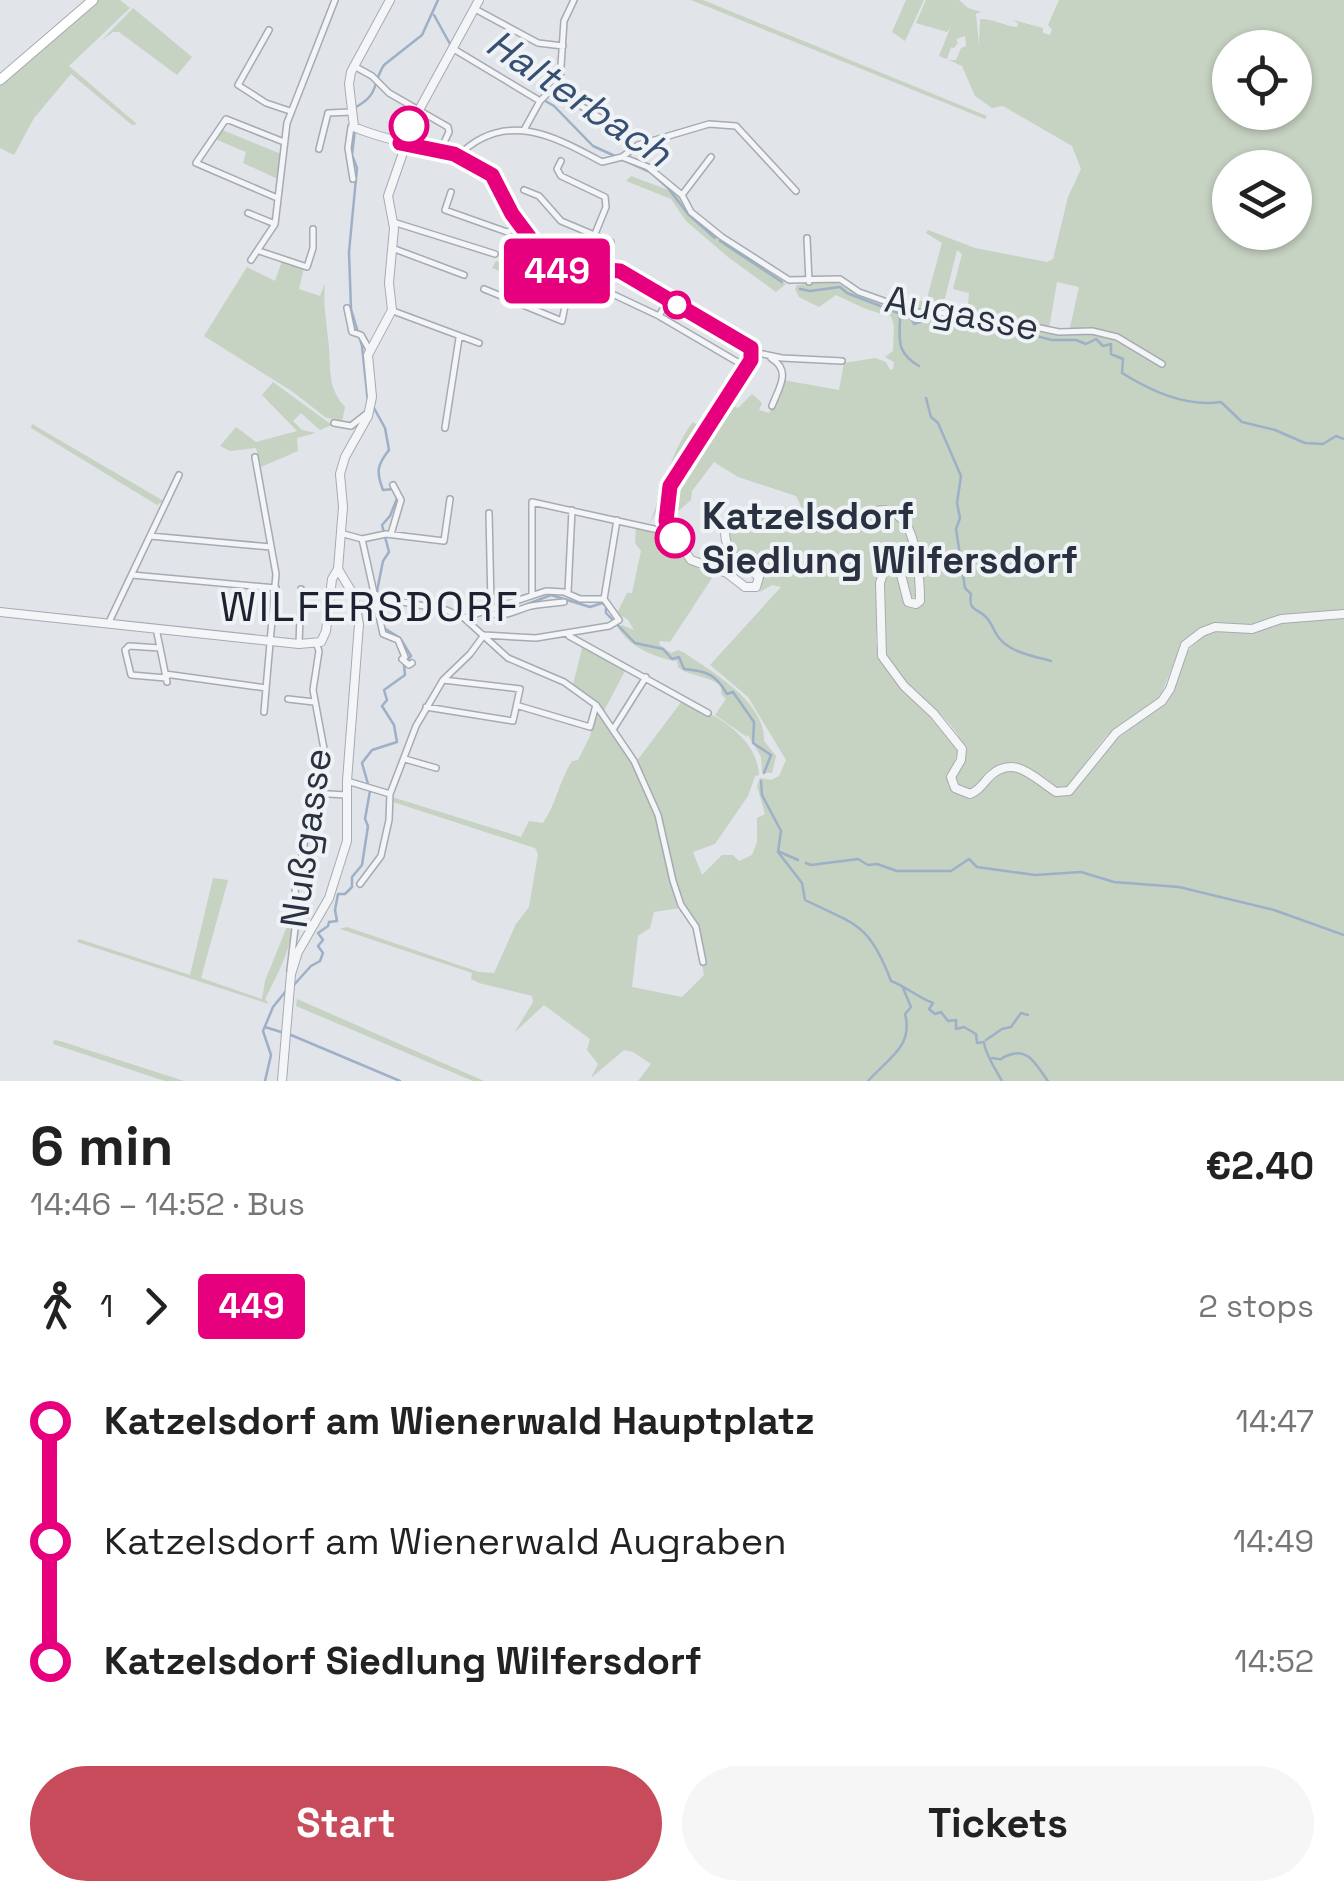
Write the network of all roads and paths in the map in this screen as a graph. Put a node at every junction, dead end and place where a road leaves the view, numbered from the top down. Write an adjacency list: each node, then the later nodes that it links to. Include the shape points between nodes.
1 (93, 0): 10 (main road)
2 (335, 0): 13 (street)
3 (390, 0): 9 (street)
4 (574, 0): 7 (street)
5 (477, 4): 7 (street, via 538,43); 8 (street)
6 (270, 30): 13 (street, via 238,84)
7 (563, 46): 11 (street, via 562,76)
8 (452, 48): 12 (street); 14 (street)
9 (354, 66): 14 (street); 15 (street)
10 (0, 80)
11 (554, 90): 12 (street); 16 (street)
12 (541, 99): 18 (street)
13 (291, 111): 19 (street)
14 (418, 111): 20 (street); 22 (street, via 449,128)
15 (351, 112): 17 (street); 21 (street, via 328,114)
16 (602, 119)
17 (354, 127): 20 (street); 27 (street, via 348,148)
18 (524, 130): 23 (street, via 495,134); 24 (street, via 545,133 602,162)
19 (284, 142): 32 (street); 32 (street, via 226,118 196,164)
20 (403, 143): 22 (street); 34 (street, via 388,196)
21 (319, 150)
22 (440, 152): 23 (street)
23 (458, 156): 36 (street, via 494,177)
24 (621, 157): 30 (street, via 638,145 709,124 736,126); 31 (street, Augasse, via 648,167)
25 (711, 157): 31 (street)
26 (562, 161): 38 (street, via 562,176 605,197)
27 (352, 179)
28 (524, 190): 38 (street, via 544,200 561,221)
29 (452, 192): 36 (street, via 445,210 506,232)
30 (796, 192)
31 (682, 195): 48 (street, Augasse, via 691,212 734,244 789,280)
32 (277, 198): 35 (street)
33 (248, 214): 35 (street)
34 (393, 222): 40 (street); 43 (street)
35 (275, 224): 41 (street)
36 (522, 226): 47 (street, via 546,262)
37 (313, 229): 41 (street, via 307,267)
38 (595, 234): 45 (street, via 611,242)
39 (807, 238): 48 (street)
40 (392, 248): 46 (street); 52 (street)
41 (258, 251): 44 (street)
42 (577, 252): 45 (street)
43 (495, 254)
44 (251, 260)
45 (607, 266): 47 (street); 50 (street)
46 (464, 275)
47 (569, 276): 49 (street, via 562,320); 53 (street)
48 (809, 282): 60 (street, Augasse, via 840,279 915,312 1092,331)
49 (484, 289)
50 (668, 300): 53 (street); 57 (street)
51 (347, 308): 56 (street, via 352,332)
52 (392, 310): 54 (street); 56 (street)
53 (658, 316): 61 (street)
54 (459, 337): 55 (street); 65 (street)
55 (479, 343)
56 (370, 351): 62 (street)
57 (753, 352): 58 (street); 61 (street)
58 (770, 356): 59 (street); 63 (street, via 784,371)
59 (842, 361)
60 (1162, 364)
61 (746, 367): 74 (street, via 670,486 666,512)
62 (371, 404): 64 (street, via 351,426); 73 (street, via 340,474)
63 (772, 406)
64 (334, 423)
65 (444, 428)
66 (255, 457): 78 (street)
67 (179, 475): 76 (street)
68 (393, 485): 75 (street, via 401,500)
69 (450, 499): 75 (street, via 444,540)
70 (572, 510): 72 (street); 83 (street); 85 (street, via 532,502)
71 (489, 513): 88 (street)
72 (618, 520): 74 (street); 86 (street)
73 (340, 533): 77 (street); 79 (street)
74 (672, 533): 90 (street, via 691,560 752,589 759,577 735,558 725,535 741,515 760,510 841,520 880,510 902,519 914,540 921,596 916,604 908,602 902,570 884,567 880,648 895,676 962,750 951,781 970,794 1013,766 1056,792 1069,791 1116,733 1162,700 1185,645 1202,632)
75 (386, 535): 77 (street)
76 (150, 536): 78 (street); 80 (street)
77 (362, 539): 84 (street)
78 (272, 547): 81 (street)
79 (338, 569): 98 (street); 115 (street, via 358,618)
80 (132, 575): 81 (street); 92 (street)
81 (276, 588): 96 (street)
82 (301, 589): 97 (street)
83 (568, 594): 85 (street); 86 (street)
84 (377, 595): 91 (street); 100 (street, via 383,634 398,640)
85 (532, 595): 88 (street)
86 (604, 598): 94 (street, via 617,622)
87 (564, 602): 88 (street, via 506,616)
88 (487, 608): 91 (street)
89 (0, 612): 92 (street)
90 (1344, 614)
91 (464, 618): 95 (street)
92 (109, 622): 93 (street)
93 (156, 628): 96 (street); 99 (street)
94 (566, 634): 95 (street); 102 (street)
95 (484, 635): 103 (street); 107 (street, via 508,658 564,682)
96 (271, 642): 97 (street); 104 (street)
97 (299, 644): 98 (street)
98 (317, 645): 106 (street, Nußgasse)
99 (160, 648): 101 (street); 101 (street, via 125,650 131,675)
100 (408, 663)
101 (166, 678): 104 (street)
102 (646, 678): 111 (street); 112 (street)
103 (443, 680): 108 (street, via 516,688 522,693); 109 (street)
104 (267, 688): 110 (street)
105 (288, 699): 106 (street)
106 (314, 702): 116 (street, Nußgasse, via 324,749)
107 (596, 705): 108 (street, via 590,727); 112 (street)
108 (519, 706): 109 (street, via 513,722)
109 (426, 707): 113 (street)
110 (264, 712)
111 (708, 713)
112 (614, 728): 120 (street, via 658,815 673,881 696,927)
113 (405, 759): 114 (street); 117 (street)
114 (436, 768)
115 (347, 781): 117 (street); 118 (street)
116 (312, 792): 118 (street); 121 (street, Nußgasse, via 295,888)
117 (390, 794): 119 (street, via 381,856)
118 (346, 795): 121 (street, via 347,841 326,904)
119 (360, 884)
120 (704, 962)
121 (291, 974): 122 (street)
122 (282, 1081)

